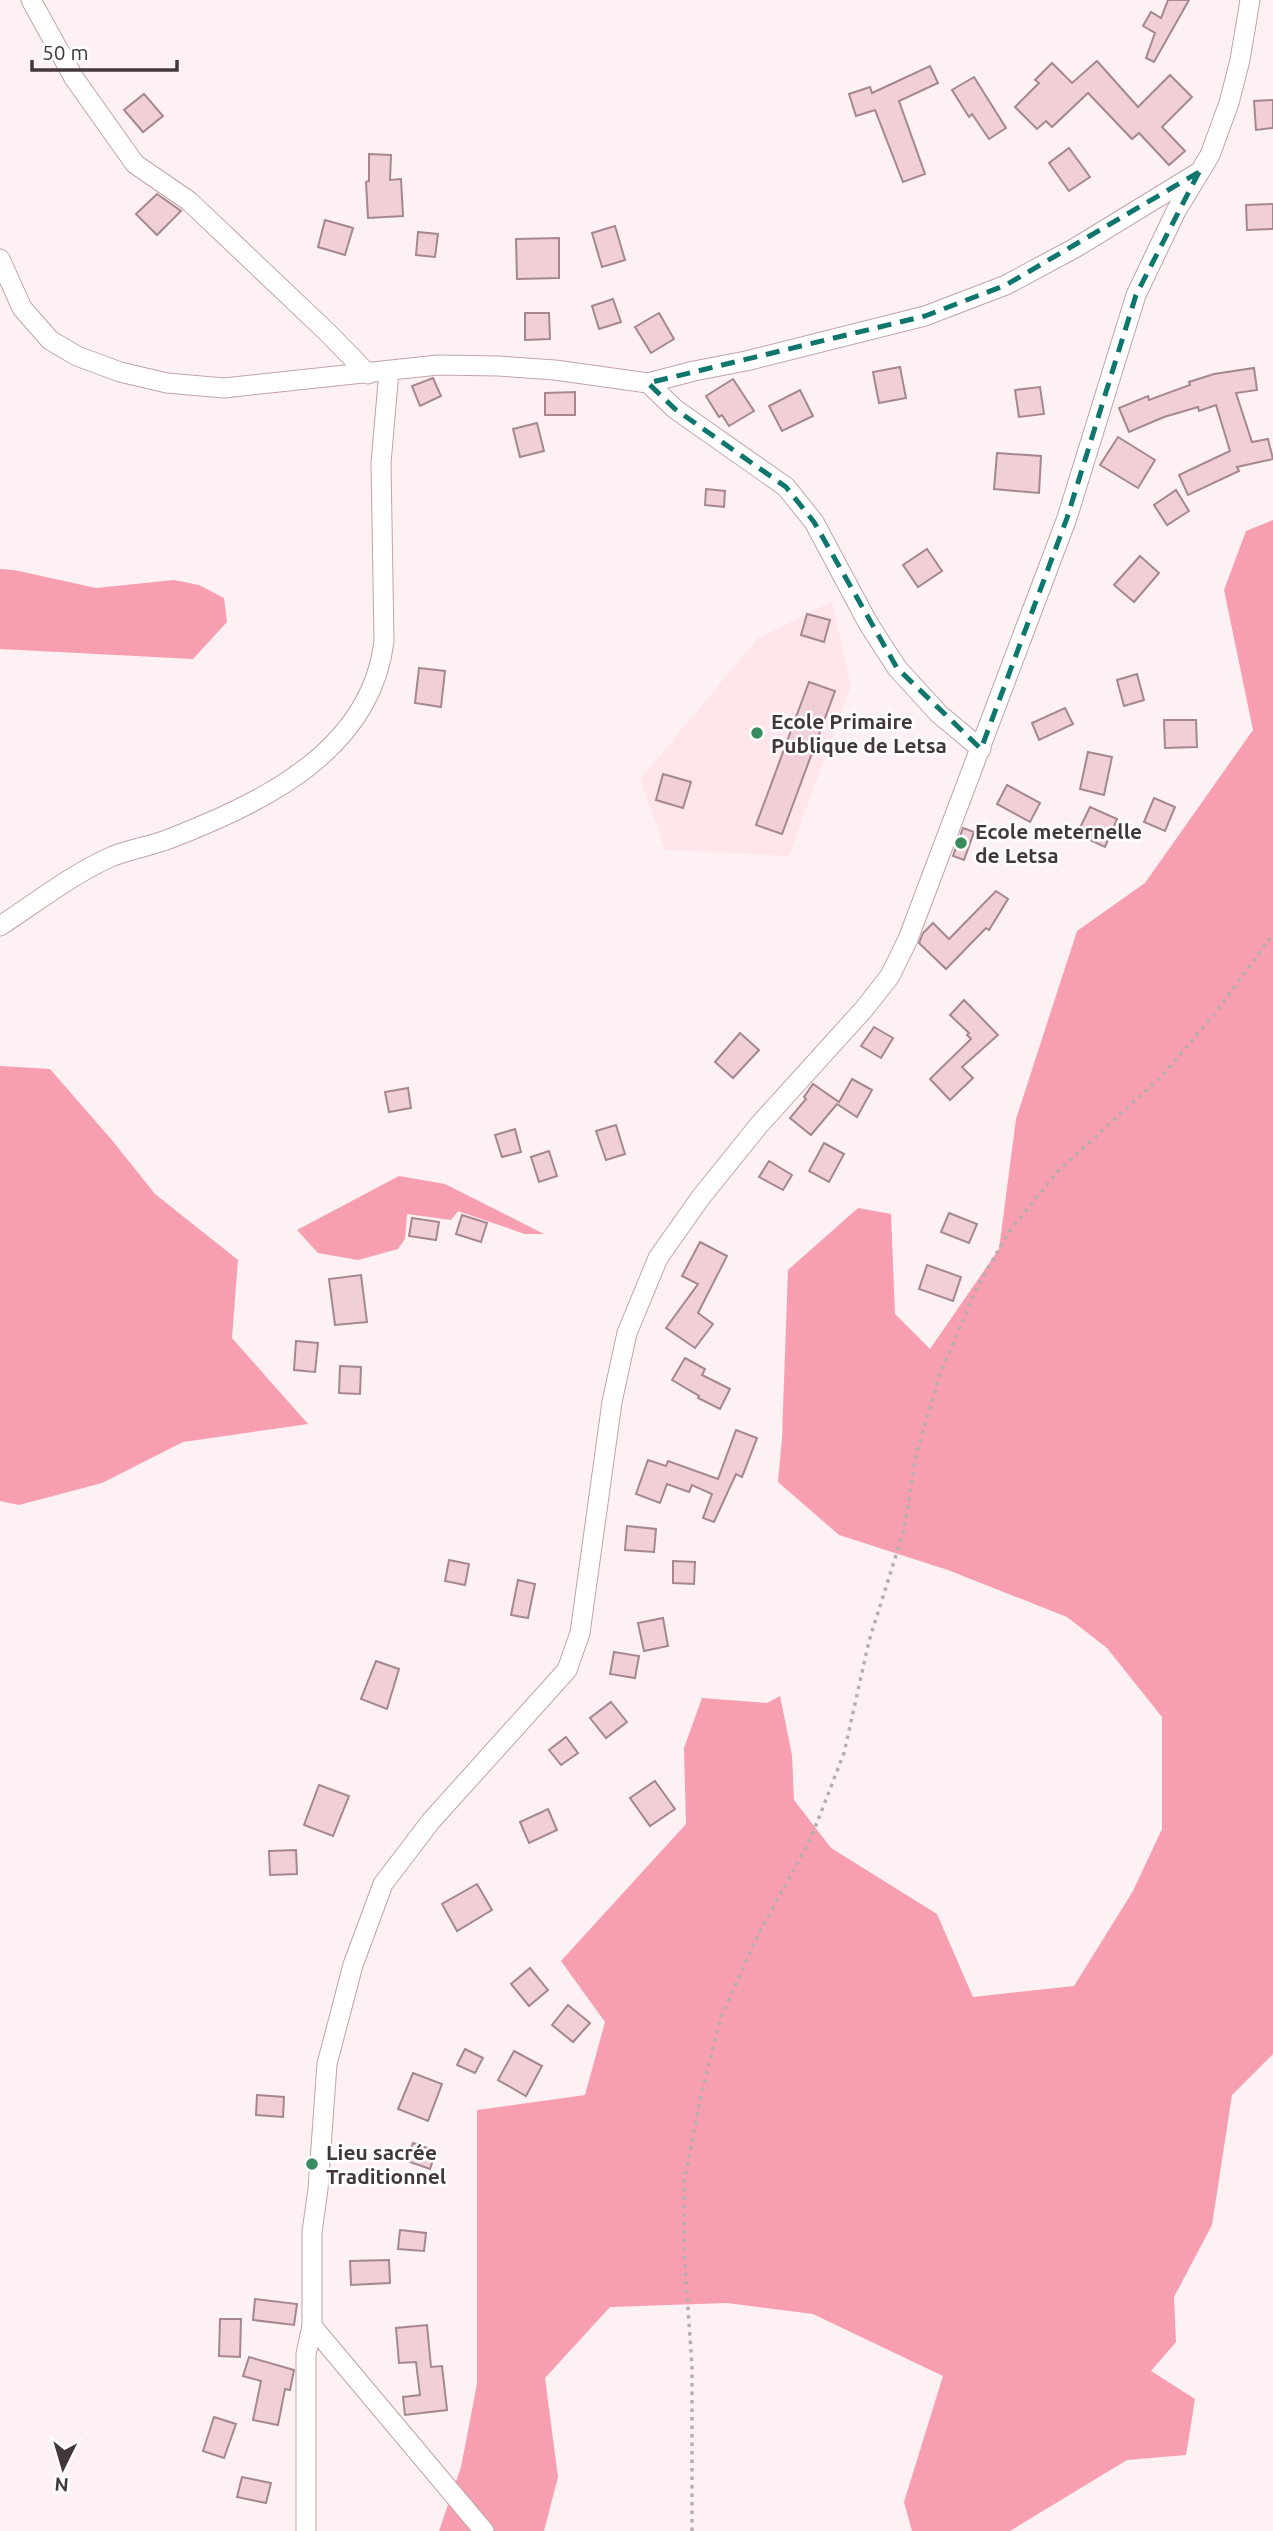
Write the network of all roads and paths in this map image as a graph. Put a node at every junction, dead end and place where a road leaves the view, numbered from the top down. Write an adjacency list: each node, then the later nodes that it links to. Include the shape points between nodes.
1 (31, 0): 6 (street, via 74,78 135,164 189,201)
2 (1250, 0): 3 (street, via 1229,103)
3 (1199, 172): 7 (street, via 1006,285 925,316); 8 (street, via 1136,295 1067,518)
4 (0, 259): 6 (street, via 22,308 50,340 120,372 167,383 224,388)
5 (389, 371): 6 (street); 7 (street, via 438,365 498,366); 9 (street, via 381,463 384,641 373,690 347,730 305,772 269,794 83,870)
6 (368, 374)
7 (648, 383): 8 (street, via 675,410 786,487 814,523 897,668 939,714)
8 (981, 748): 11 (street, via 890,976 760,1125 658,1258 627,1333 612,1402 580,1633 567,1670 431,1821 383,1884 353,1965 327,2064 312,2232)
9 (0, 926)
10 (1273, 934): 14 (path, via 1162,1076 1058,1171 1008,1233 977,1288 942,1371 916,1455 904,1530 869,1641 844,1753 811,1838 758,1935 721,2017 701,2096 684,2183 692,2366)
11 (312, 2326): 12 (street, via 306,2354); 13 (street)
12 (306, 2531)
13 (484, 2531)
14 (692, 2531)

